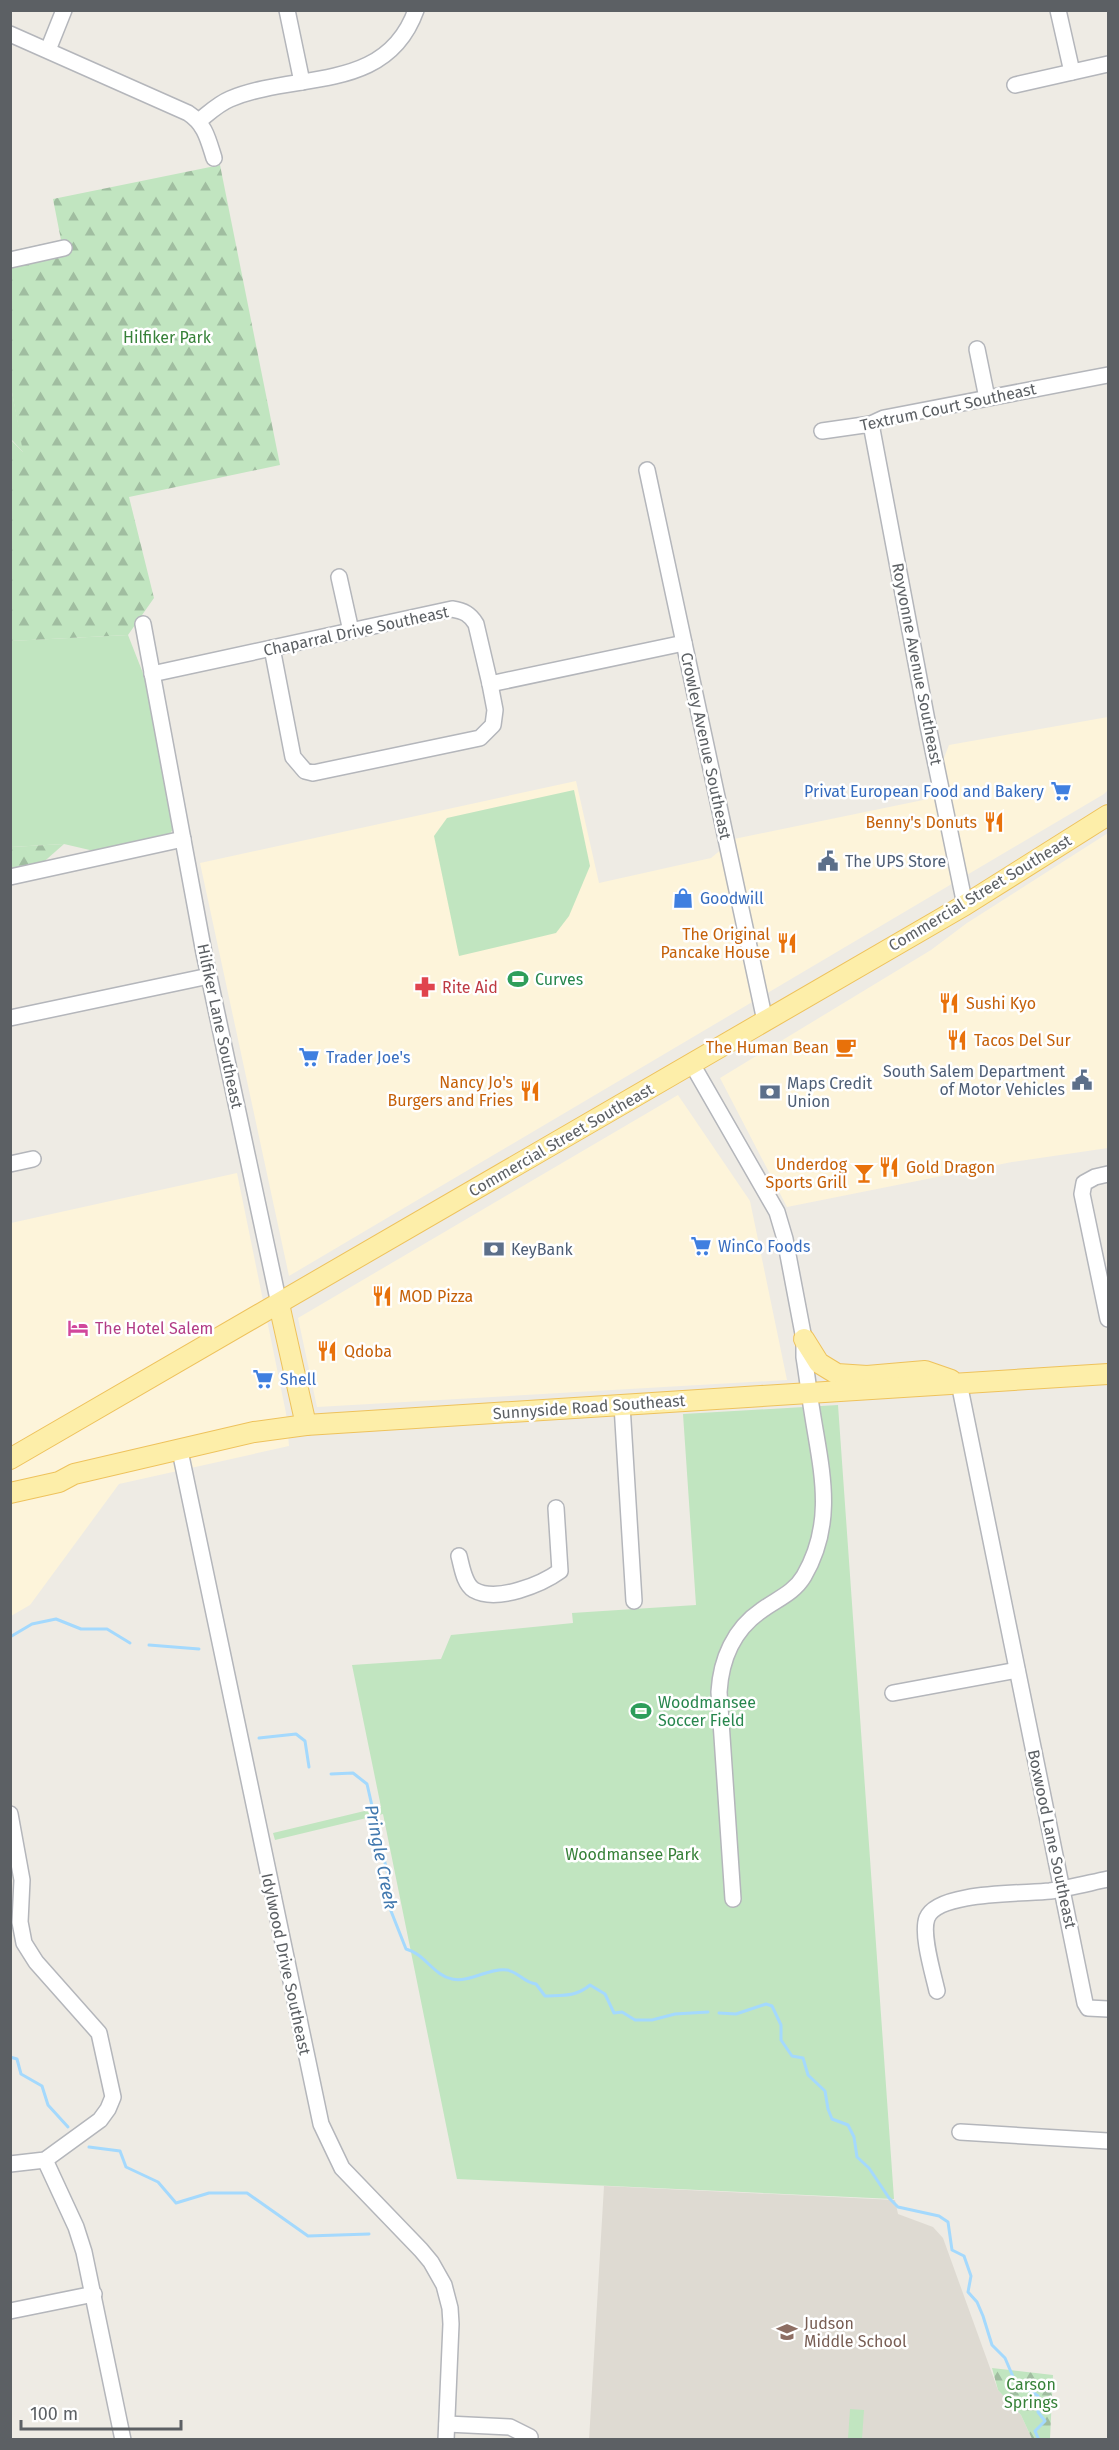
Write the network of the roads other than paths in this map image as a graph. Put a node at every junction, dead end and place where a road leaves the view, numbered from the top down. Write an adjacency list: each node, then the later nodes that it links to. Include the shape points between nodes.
1 (64, 10): 6 (street)
2 (287, 10): 9 (street)
3 (416, 10): 9 (street, via 403,37 381,59 360,70)
4 (1058, 10): 8 (street)
5 (10, 34): 6 (street)
6 (48, 50): 11 (street)
7 (1108, 64): 8 (street)
8 (1072, 72): 10 (street)
9 (302, 82): 11 (street, via 228,100)
10 (1015, 85)
11 (200, 120): 12 (street)
12 (214, 158)
13 (64, 248): 14 (street)
14 (10, 260)
15 (977, 350): 17 (street)
16 (1108, 375): 17 (street, Textrum Court Southeast)
17 (987, 398): 18 (street, Textrum Court Southeast, via 884,418)
18 (871, 424): 19 (street, Textrum Court Southeast); 31 (street, Royvonne Avenue Southeast)
19 (822, 431)
20 (647, 470): 24 (street, Crowley Avenue Southeast)
21 (339, 577): 23 (street)
22 (143, 624): 26 (street, Hilfiker Lane Southeast)
23 (351, 631): 25 (street, Chaparral Drive Southeast); 27 (street, Chaparral Drive Southeast, via 452,609 462,611 476,624)
24 (684, 643): 27 (street); 34 (street, Crowley Avenue Southeast)
25 (272, 648): 26 (street, Chaparral Drive Southeast); 27 (street, via 293,757 305,771 313,773 480,738 494,725)
26 (152, 674): 29 (street, Hilfiker Lane Southeast)
27 (490, 684)
28 (1108, 815): 31 (main road, Commercial Street Southeast)
29 (183, 839): 30 (street); 32 (street, Hilfiker Lane Southeast)
30 (10, 877)
31 (965, 905): 34 (main road, Commercial Street Southeast)
32 (209, 976): 33 (street); 40 (street, Hilfiker Lane Southeast)
33 (10, 1018)
34 (765, 1021): 35 (main road, Commercial Street Southeast)
35 (692, 1064): 40 (main road, Commercial Street Southeast); 42 (street, via 777,1212)
36 (33, 1159): 37 (street)
37 (10, 1164)
38 (1108, 1174): 39 (street, via 1084,1183 1082,1194)
39 (1106, 1293): 41 (street)
40 (279, 1304): 47 (main road, Hilfiker Lane Southeast); 49 (main road, Commercial Street Southeast)
41 (1108, 1320)
42 (804, 1339): 44 (main road, via 819,1363 837,1374 867,1376 925,1371); 45 (street)
43 (1108, 1374): 44 (main road, Sunnyside Road Southeast)
44 (959, 1383): 45 (main road, Sunnyside Road Southeast); 54 (street, Boxwood Lane Southeast)
45 (809, 1393): 46 (main road, Sunnyside Road Southeast); 59 (street, via 825,1490 816,1545 804,1577 748,1622 732,1642 722,1671 719,1692)
46 (622, 1405): 47 (main road, Sunnyside Road Southeast); 53 (street)
47 (306, 1425): 48 (main road, Sunnyside Road Southeast, via 254,1432)
48 (180, 1450): 50 (main road, Sunnyside Road Southeast); 68 (street, Idylwood Drive Southeast, via 316,2109 342,2168 426,2256 444,2285 451,2324)
49 (10, 1459)
50 (10, 1493)
51 (556, 1508): 52 (street, via 560,1571 532,1587 492,1594 475,1590 467,1582)
52 (459, 1556)
53 (634, 1601)
54 (1017, 1670): 55 (street); 58 (street, Boxwood Lane Southeast)
55 (893, 1693)
56 (10, 1814): 64 (street, via 22,1880 20,1922 24,1943 99,2033 113,2097 99,2120)
57 (1108, 1879): 58 (street)
58 (1062, 1889): 60 (street, via 996,1894 941,1904 932,1910 926,1929); 61 (street, Boxwood Lane Southeast, via 1085,2003 1088,2008)
59 (733, 1899)
60 (937, 1990)
61 (1108, 2009)
62 (960, 2132): 63 (street)
63 (1108, 2141)
64 (45, 2160): 65 (street); 66 (street, via 81,2240)
65 (10, 2164)
66 (94, 2294): 67 (street); 70 (street)
67 (10, 2311)
68 (446, 2432): 69 (street, via 510,2427)
69 (530, 2437)
70 (123, 2439)

